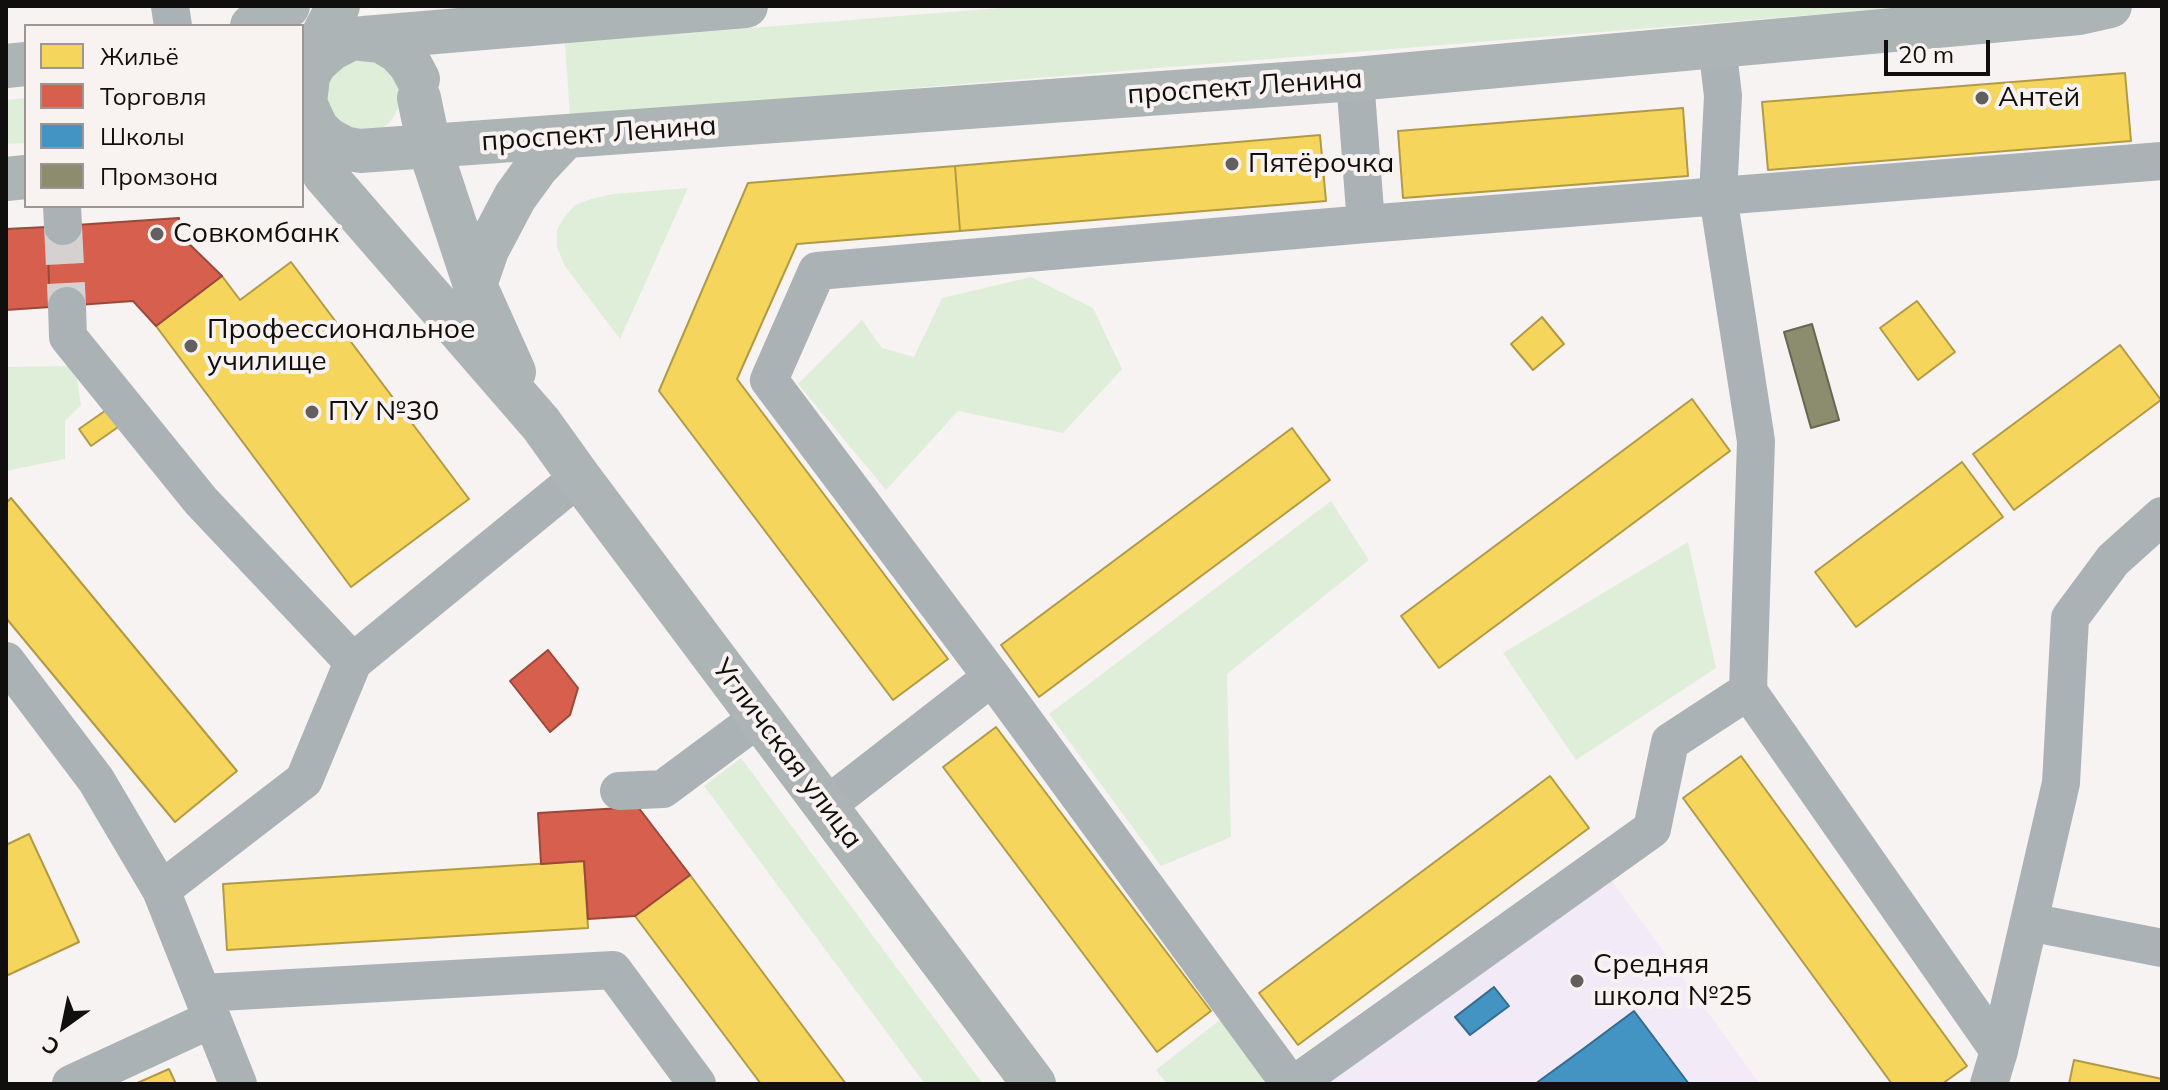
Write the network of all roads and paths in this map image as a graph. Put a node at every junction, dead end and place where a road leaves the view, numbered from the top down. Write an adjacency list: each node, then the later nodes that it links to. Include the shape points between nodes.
1 (288, 6): 6 (main road); 8 (street)
2 (746, 6): 4 (main road)
3 (2089, 8): 7 (main road, проспект Ленина)
4 (539, 14): 5 (main road)
5 (420, 20): 8 (main road); 10 (main road)
6 (256, 24)
7 (1717, 45): 9 (main road, проспект Ленина); 16 (street, via 1723,96)
8 (327, 46): 10 (main road, via 381,41 410,64); 13 (main road, via 317,129 344,148); 14 (main road, Угличская улица)
9 (1355, 79): 11 (main road, проспект Ленина); 17 (street)
10 (418, 89): 12 (main road, Угличская улица); 13 (main road, via 414,117 404,133)
11 (566, 136): 12 (main road, проспект Ленина); 18 (main road, via 515,197)
12 (429, 146): 13 (main road, проспект Ленина); 18 (main road, Угличская улица)
13 (369, 150): 14 (main road, проспект Ленина)
14 (308, 155): 20 (main road, Угличская улица)
15 (2162, 161): 16 (street)
16 (1718, 196): 17 (street); 26 (street, via 1756,441)
17 (1366, 224): 25 (street, via 817,271 769,380)
18 (475, 285): 20 (main road, Угличская улица)
19 (67, 306): 24 (street, via 68,337 201,501)
20 (541, 424): 21 (main road, Угличская улица)
21 (579, 477): 24 (street); 27 (main road, Угличская улица)
22 (2162, 516): 31 (street, via 2113,560 2070,618 2061,783)
23 (6, 661): 30 (street, via 96,780)
24 (353, 662): 30 (street, via 304,780)
25 (992, 677): 29 (street); 39 (street)
26 (1748, 691): 34 (street); 39 (street, via 1670,742 1652,829)
27 (760, 717): 28 (street, via 663,789); 29 (main road, Угличская улица)
28 (619, 791)
29 (826, 806): 38 (main road, Угличская улица)
30 (161, 890): 33 (street)
31 (2029, 922): 32 (street); 34 (street)
32 (2162, 948)
33 (207, 1006): 35 (street); 36 (street); 37 (street, via 613,970)
34 (1994, 1067)
35 (71, 1084)
36 (238, 1084)
37 (697, 1084)
38 (1034, 1084)
39 (1293, 1084)

